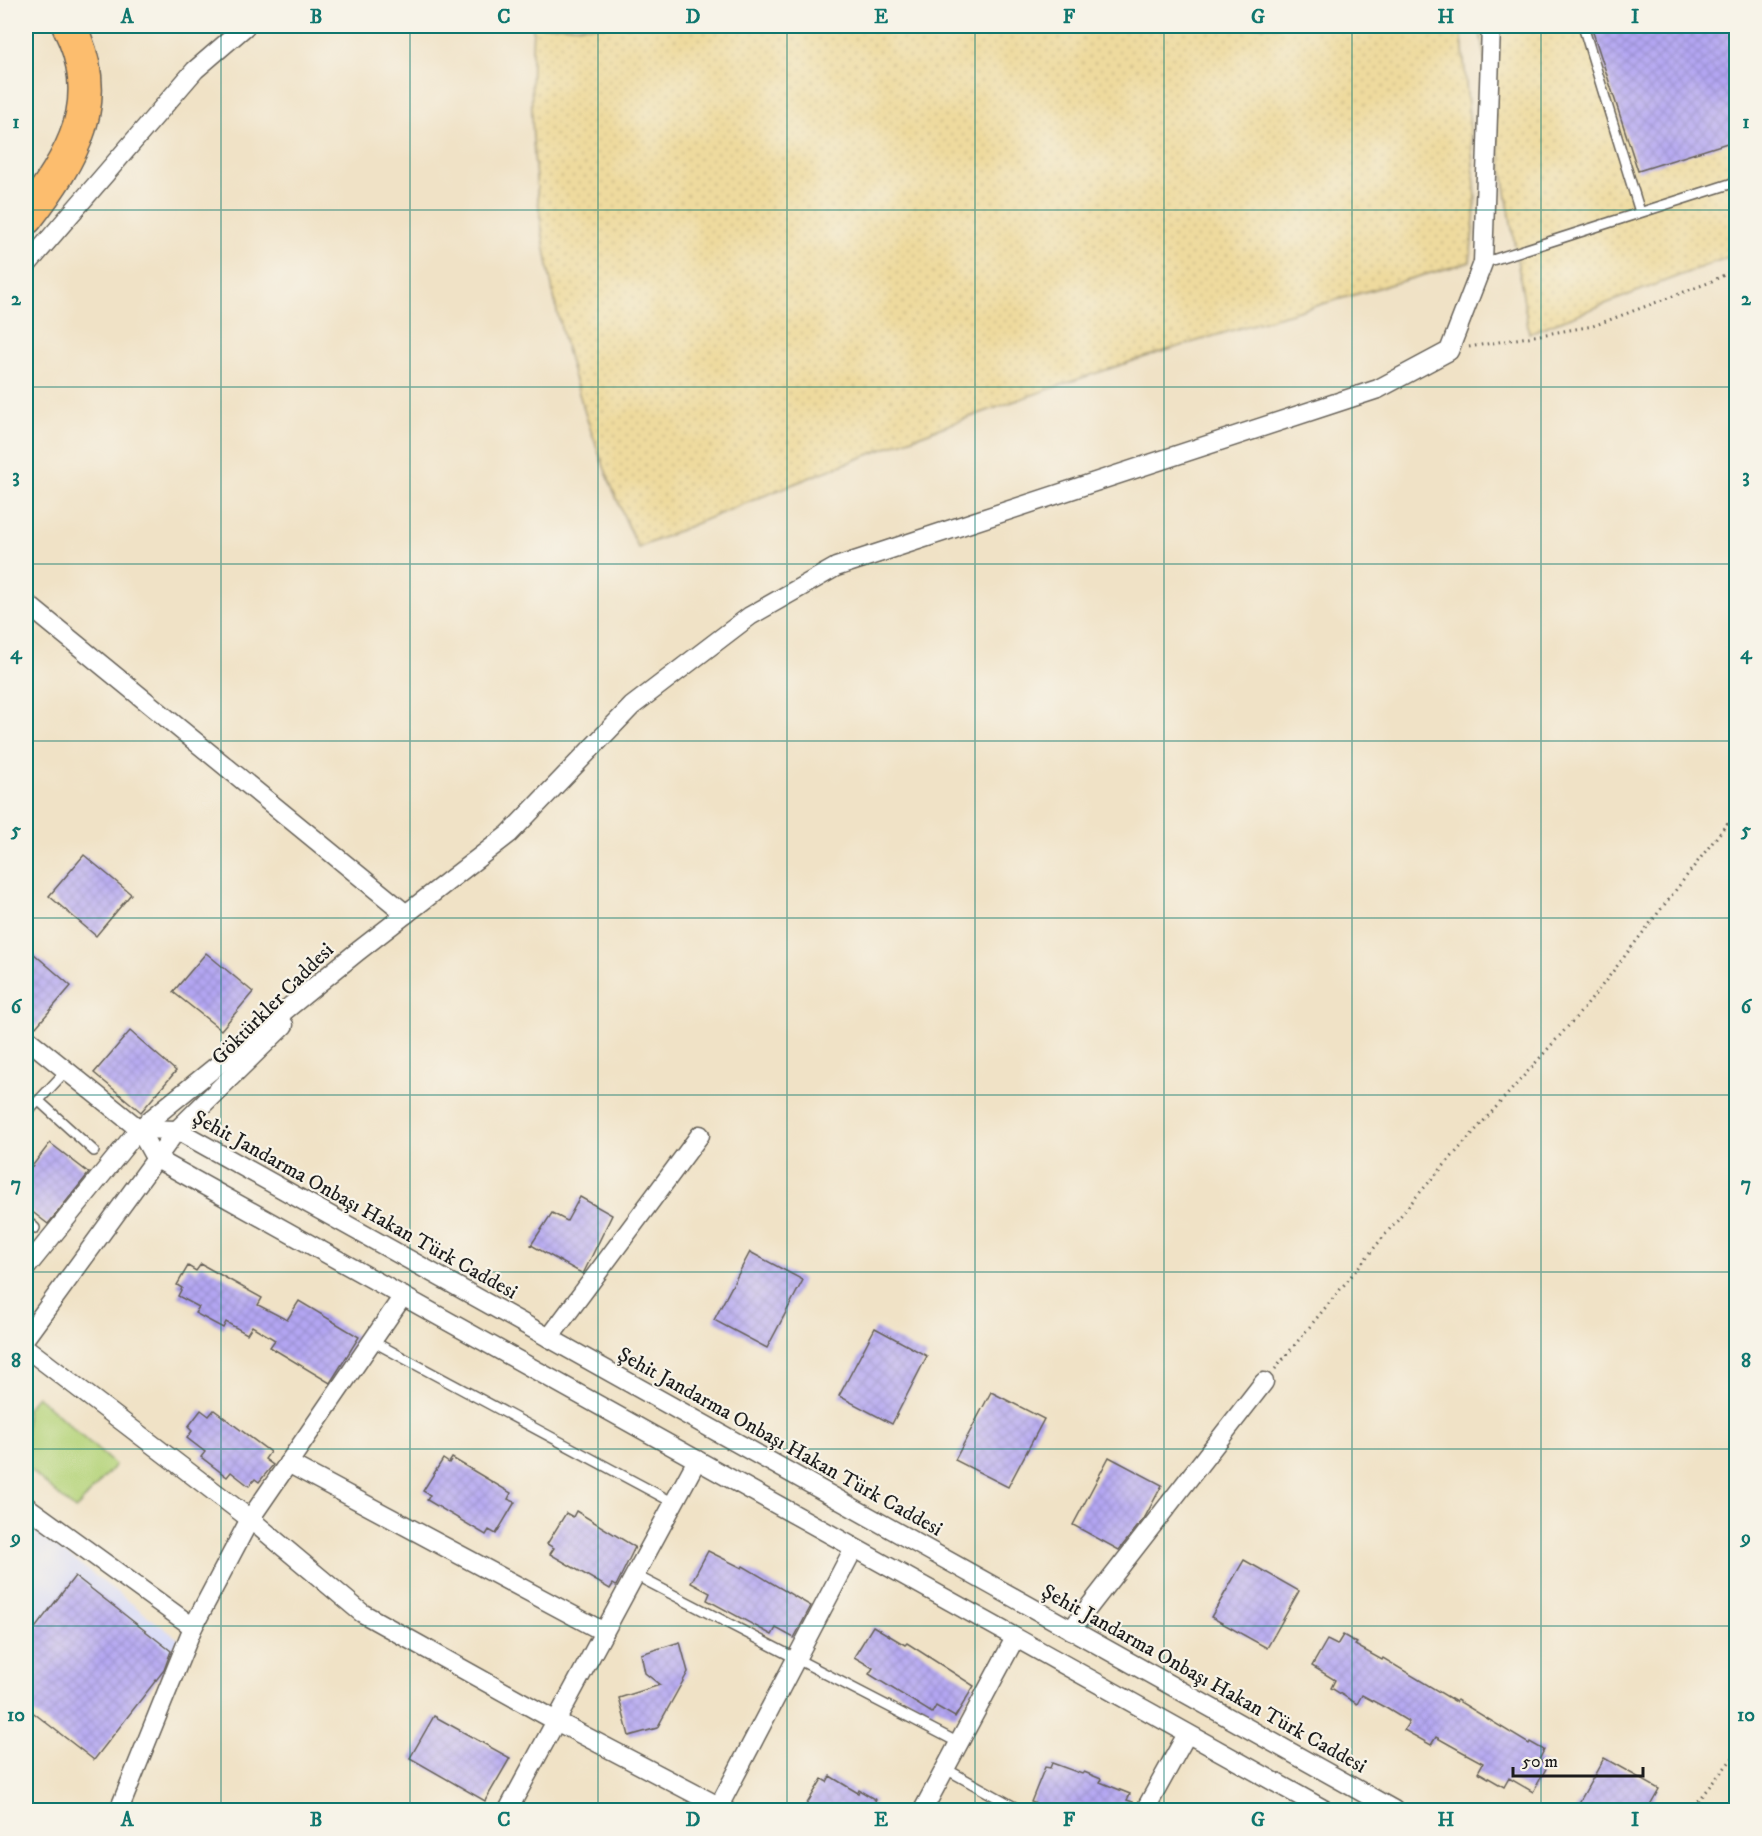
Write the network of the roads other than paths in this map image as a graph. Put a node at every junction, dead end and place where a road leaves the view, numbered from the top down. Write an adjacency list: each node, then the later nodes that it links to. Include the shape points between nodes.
1 (69, 26): 7 (highway, via 86,69 85,107 65,159)
2 (246, 26): 9 (street, via 195,70)
3 (1491, 26): 8 (street)
4 (1583, 26): 6 (lane)
5 (1737, 182): 6 (lane)
6 (1640, 212): 8 (lane)
7 (26, 218)
8 (1483, 262): 11 (street, via 1449,351 1378,389 836,567 750,616 632,706 509,834)
9 (26, 266)
10 (26, 605): 11 (street)
11 (406, 914): 12 (street)
12 (357, 952): 17 (street, Göktürkler Caddesi); 18 (street, Göktürkler Caddesi)
13 (26, 1038): 14 (street)
14 (66, 1071): 15 (lane); 17 (street)
15 (39, 1101): 16 (lane); 20 (lane)
16 (26, 1114)
17 (138, 1129): 18 (street, Şehit Jandarma Onbaşı Hakan Türk Caddesi); 21 (street); 24 (street, Göktürkler Caddesi)
18 (177, 1130): 21 (street, Göktürkler Caddesi); 27 (street, Şehit Jandarma Onbaşı Hakan Türk Caddesi)
19 (700, 1134): 27 (street)
20 (94, 1151)
21 (155, 1158): 25 (street); 26 (street, Göktürkler Caddesi)
22 (26, 1220): 23 (lane)
23 (35, 1228)
24 (26, 1268)
25 (403, 1296): 28 (street); 31 (street)
26 (26, 1337)
27 (549, 1338): 39 (street, Şehit Jandarma Onbaşı Hakan Türk Caddesi)
28 (372, 1341): 32 (street); 33 (lane)
29 (26, 1348): 35 (street)
30 (1264, 1382): 39 (street)
31 (697, 1460): 33 (street); 36 (street)
32 (288, 1463): 35 (street); 40 (street)
33 (674, 1503): 37 (street)
34 (26, 1506): 38 (street)
35 (250, 1519): 38 (street); 43 (street, via 362,1613)
36 (854, 1548): 41 (street); 42 (street)
37 (635, 1575): 40 (street); 42 (lane)
38 (193, 1627): 48 (street)
39 (1071, 1630): 54 (street, Şehit Jandarma Onbaşı Hakan Türk Caddesi)
40 (604, 1632): 43 (street)
41 (1015, 1638): 44 (street); 45 (street)
42 (796, 1658): 45 (lane); 47 (street)
43 (556, 1721): 47 (street); 49 (street)
44 (1187, 1734): 52 (street); 53 (street)
45 (959, 1743): 46 (street)
46 (946, 1769): 50 (street); 51 (lane)
47 (721, 1809)
48 (119, 1810)
49 (508, 1810)
50 (924, 1810)
51 (1020, 1810)
52 (1145, 1810)
53 (1325, 1810)
54 (1394, 1810)

